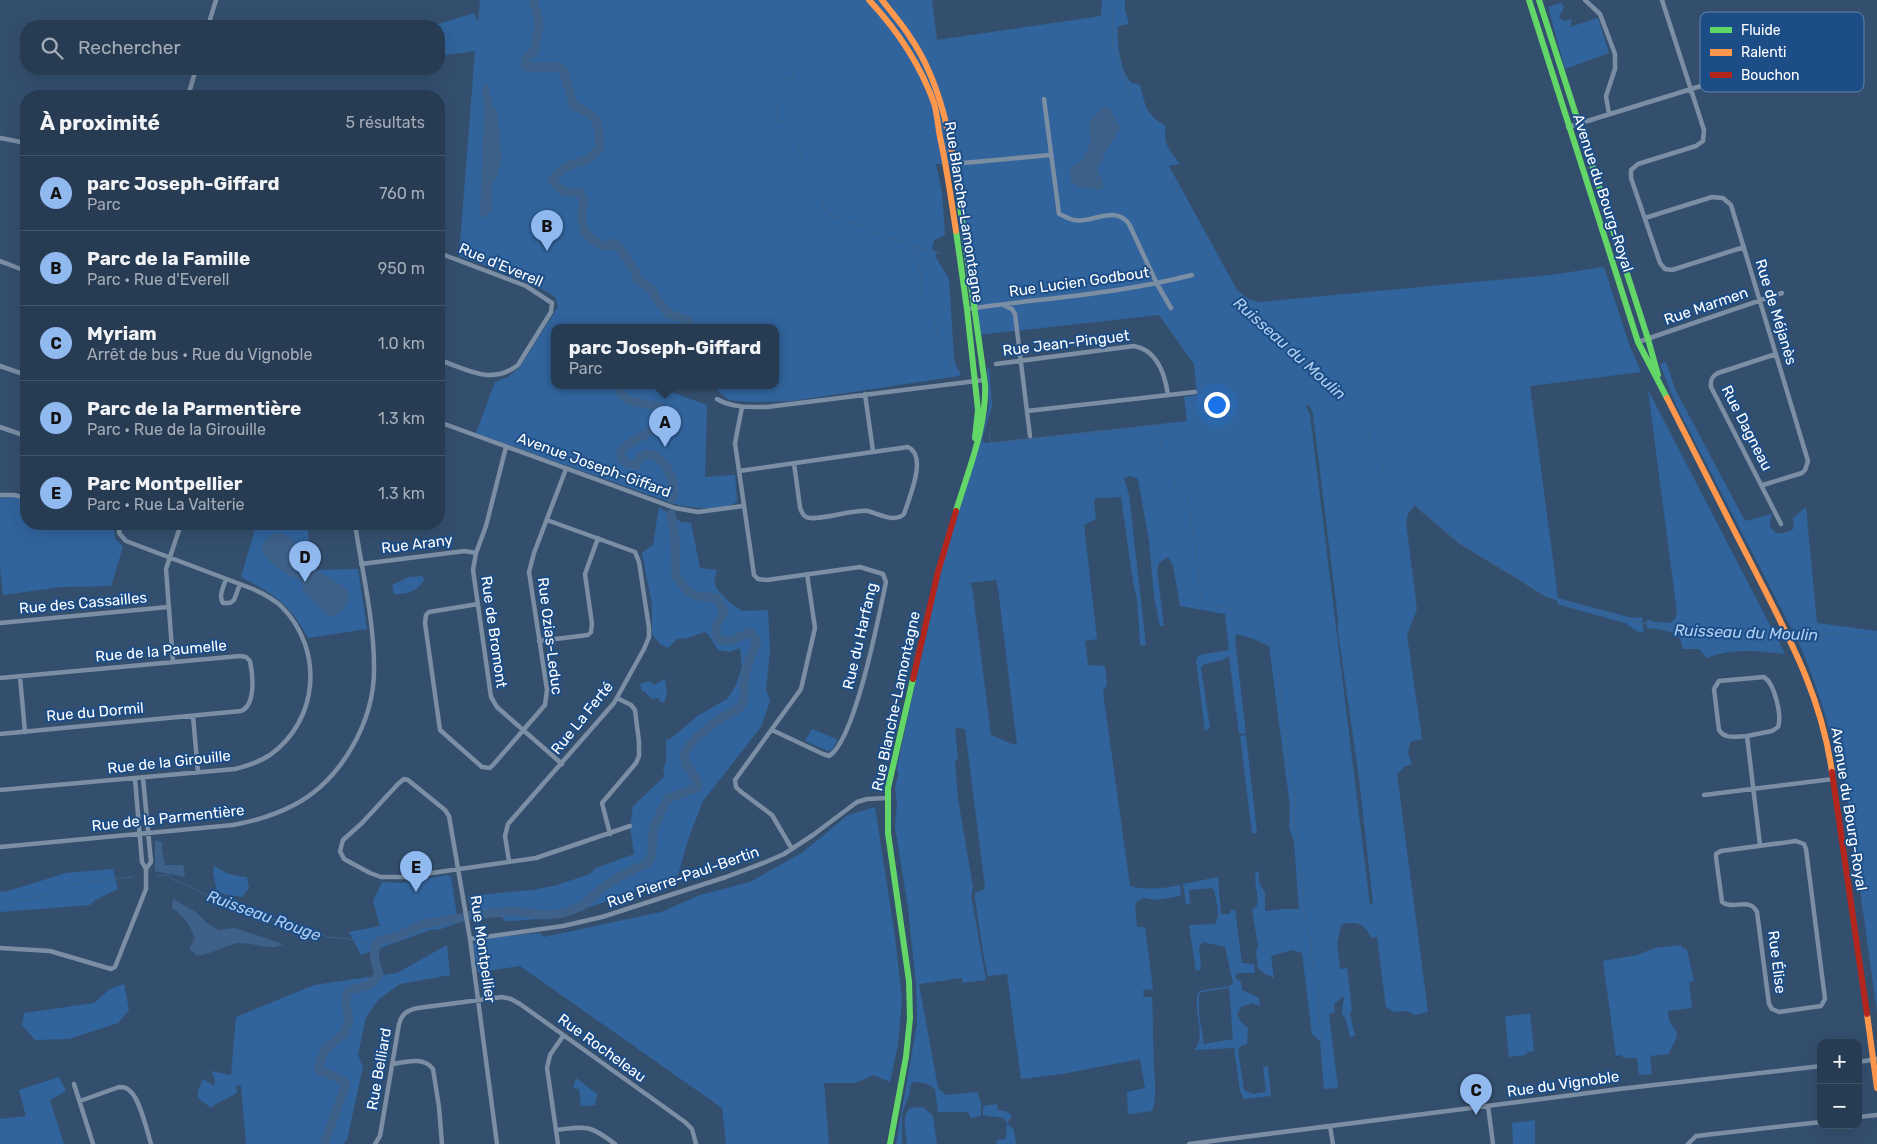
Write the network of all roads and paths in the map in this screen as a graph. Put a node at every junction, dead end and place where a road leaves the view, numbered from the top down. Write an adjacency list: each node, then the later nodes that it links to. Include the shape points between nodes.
1 (216, 0): 9 (street)
2 (1529, 0): 17 (street, Avenue du Bourg-Royal)
3 (1539, 0): 16 (street, Avenue du Bourg-Royal)
4 (1585, 0): 15 (street, via 1600,14 1615,54 1615,69 1606,96)
5 (1662, 0): 12 (street)
6 (874, 2): 8 (street, Rue Blanche-Lamontagne)
7 (885, 2): 8 (street); 21 (street, Rue Blanche-Lamontagne, via 925,64 941,104)
8 (880, 12): 22 (street, Rue Blanche-Lamontagne, via 904,42 919,69 934,104)
9 (210, 20)
10 (194, 75): 13 (street)
11 (1700, 86): 12 (street)
12 (1691, 89): 15 (street); 23 (street, via 1704,130 1703,141 1638,164 1631,170)
13 (190, 90)
14 (1044, 99): 20 (street)
15 (1609, 114): 16 (street)
16 (1578, 124): 17 (street); 35 (street, Avenue du Bourg-Royal)
17 (1568, 127): 36 (street, Avenue du Bourg-Royal)
18 (0, 138): 19 (street)
19 (20, 142)
20 (1050, 155): 21 (street); 29 (street, via 1059,214 1075,221 1116,215 1124,218)
21 (954, 164): 22 (street); 34 (street, Rue Blanche-Lamontagne)
22 (946, 165): 34 (street, Rue Blanche-Lamontagne)
23 (1645, 218): 24 (street, Rue de Méjanès, via 1712,198 1723,198 1730,204); 24 (street, via 1660,263 1669,271)
24 (1744, 248): 31 (street, Rue de Méjanès)
25 (445, 255): 39 (street, Rue d'Everell, via 526,286 552,303 551,312 518,365 510,371 486,376)
26 (0, 262): 27 (street)
27 (20, 269)
28 (1192, 275): 29 (street, Rue Lucien Godbout)
29 (1157, 284): 32 (street, Rue Lucien Godbout); 33 (street)
30 (1782, 293): 31 (street, Rue Marmen)
31 (1760, 300): 35 (street, Rue Marmen); 37 (street, Rue de Méjanès)
32 (1005, 306): 34 (street, Rue Lucien Godbout); 38 (street, via 1015,314)
33 (1170, 308)
34 (971, 309): 43 (street, Rue Blanche-Lamontagne); 44 (street, Rue Blanche-Lamontagne)
35 (1648, 339): 36 (street, Rue Marmen); 45 (street, Avenue du Bourg-Royal)
36 (1638, 342): 45 (street, Avenue du Bourg-Royal)
37 (1776, 354): 62 (street, Rue de Méjanès, via 1808,461 1802,473); 62 (street, Rue Dagneau, via 1718,373 1710,382)
38 (1020, 360): 40 (street, Rue Jean-Pinguet); 48 (street, Rue Jean-Pinguet, via 1134,346 1143,348 1161,368); 51 (street)
39 (445, 362)
40 (996, 364)
41 (0, 366): 42 (street)
42 (20, 373)
43 (984, 380): 44 (street); 56 (street, Rue Blanche-Lamontagne, via 986,403)
44 (975, 381): 47 (street); 56 (street, Rue Blanche-Lamontagne, via 978,410)
45 (1662, 390): 96 (street, Avenue du Bourg-Royal, via 1807,674 1826,735)
46 (1195, 392): 48 (street)
47 (865, 394): 50 (street, via 793,405); 58 (street)
48 (1168, 395): 51 (street)
49 (717, 399): 50 (street)
50 (742, 407): 61 (street, Rue du Harfang, via 735,443)
51 (1027, 411): 55 (street)
52 (445, 424): 57 (street, Avenue Joseph-Giffard)
53 (0, 427): 54 (street)
54 (20, 434)
55 (1030, 436)
56 (974, 446): 100 (street, Rue Blanche-Lamontagne, via 938,572)
57 (506, 447): 60 (street, Avenue Joseph-Giffard); 72 (street, Rue de Bromont)
58 (873, 451): 59 (street); 59 (street, via 908,447 915,452 918,464 901,517 865,511 806,517 800,507)
59 (794, 463): 61 (street)
60 (566, 469): 65 (street, Avenue Joseph-Giffard, via 687,511); 66 (street, Rue Ozias-Leduc)
61 (739, 471): 65 (street, Rue du Harfang)
62 (1763, 485): 67 (street, Rue Dagneau)
63 (0, 495): 64 (street)
64 (20, 496)
65 (743, 506): 75 (street, Rue du Harfang, via 754,575 767,580)
66 (547, 520): 71 (street, Rue La Ferté); 81 (street, Rue Ozias-Leduc, via 529,572)
67 (1781, 524)
68 (119, 530): 73 (street, Rue de la Girouille, via 126,541)
69 (179, 530): 73 (street)
70 (356, 530): 74 (street, Rue de la Parmentière)
71 (598, 538): 81 (street, via 585,574 591,632); 85 (street, Rue La Ferté, via 638,556 647,616 649,637)
72 (476, 554): 74 (street, Rue Arany, via 465,551); 78 (street, Rue de Bromont, via 473,570)
73 (169, 557): 76 (street, Rue de la Girouille); 79 (street, via 165,578)
74 (361, 564): 102 (street, Rue de la Parmentière, via 373,641 374,686 358,736 330,777 296,804 254,821)
75 (807, 574): 88 (street, via 815,628 811,650 801,689); 88 (street, Rue du Harfang, via 860,567 883,574 886,582 856,710 836,750 829,756)
76 (226, 579): 77 (street, Rue de la Girouille); 77 (street, via 220,595 223,603 234,600)
77 (240, 584): 93 (street, Rue de la Girouille, via 269,597 296,624 309,654 311,687 302,717 292,734 274,751 252,764 234,769)
78 (478, 604): 87 (street, Rue de Bromont, via 493,702); 87 (street, Rue Ozias-Leduc, via 426,615 424,623 440,730 478,764 490,768)
79 (168, 607): 80 (street, Rue des Cassailles); 82 (street)
80 (0, 623)
81 (539, 641): 87 (street, Rue Ozias-Leduc, via 547,700)
82 (173, 662): 83 (street, Rue de la Paumelle); 86 (street, Rue de la Paumelle, via 240,656 250,662 251,696 245,709)
83 (20, 677): 84 (street, Rue de la Paumelle); 89 (street)
84 (0, 678)
85 (617, 698): 92 (street, Rue La Ferté); 104 (street, via 635,710 639,750 636,763 602,803)
86 (193, 716): 89 (street, Rue du Dormil); 93 (street)
87 (523, 730): 92 (street, Rue de Bromont)
88 (772, 730): 107 (street, via 738,775 735,784 740,792 772,815)
89 (25, 732): 90 (street, Rue du Dormil)
90 (0, 734)
91 (1747, 736): 91 (street, via 1772,732 1779,724 1776,699 1769,682 1760,676 1719,681 1714,689 1719,730 1729,737); 97 (street)
92 (562, 764): 108 (street, Rue La Ferté, via 508,824 505,836)
93 (198, 772): 94 (street, Rue de la Girouille)
94 (143, 778): 95 (street, Rue de la Girouille); 102 (street)
95 (136, 779): 98 (street, Rue de la Girouille); 103 (street)
96 (1833, 779): 97 (street); 115 (street, Avenue du Bourg-Royal)
97 (1753, 789): 99 (street); 105 (street)
98 (0, 790)
99 (1704, 795)
100 (887, 798): 107 (street, Rue Pierre-Paul-Bertin, via 857,802); 136 (street, Rue Blanche-Lamontagne, via 888,833 909,982 910,1018)
101 (630, 826): 104 (street)
102 (149, 833): 103 (street, Rue de la Parmentière); 109 (street, via 150,862)
103 (140, 834): 106 (street, Rue de la Parmentière); 109 (street, via 142,862)
104 (610, 834): 108 (street, via 536,858)
105 (1760, 845): 105 (street, Rue Élise, via 1716,854 1722,902 1728,906 1748,904 1757,912 1768,999 1772,1008 1779,1012 1822,1006 1825,999 1805,846 1796,841)
106 (0, 847)
107 (792, 849): 111 (street, Rue Pierre-Paul-Bertin, via 752,867 602,917)
108 (509, 861): 110 (street)
109 (146, 869): 112 (street, via 146,889 115,967 111,969 50,951)
110 (458, 870): 110 (street, Rue Montpellier, via 381,877 353,865 340,851 343,840 404,779 449,816); 111 (street, Rue Montpellier)
111 (470, 939): 113 (street, Rue Montpellier)
112 (0, 948)
113 (478, 1000): 114 (street, Rue Rocheleau, via 511,999); 117 (street, Rue Belliard, via 418,1008 403,1014); 132 (street, Rue Montpellier)
114 (563, 1036): 127 (street, via 550,1055 546,1068); 135 (street, Rue Rocheleau, via 685,1122 692,1129)
115 (1875, 1060): 116 (street); 120 (street, Avenue du Bourg-Royal)
116 (1862, 1062)
117 (392, 1064): 130 (street, Rue Belliard); 131 (street, via 419,1061 430,1064)
118 (1817, 1066): 122 (street, Rue du Vignoble)
119 (74, 1084): 121 (street)
120 (1877, 1088)
121 (80, 1101): 128 (street); 129 (street, via 125,1087 135,1098)
122 (1488, 1106): 126 (street, Rue du Vignoble); 139 (street)
123 (1877, 1115): 124 (street)
124 (1862, 1117)
125 (1817, 1122): 140 (street, via 1696,1136)
126 (1330, 1126): 137 (street, Rue du Vignoble); 138 (street)
127 (556, 1130): 133 (street); 134 (street, via 592,1128)
128 (94, 1144)
129 (151, 1144)
130 (376, 1144)
131 (442, 1144)
132 (497, 1144)
133 (558, 1144)
134 (615, 1144)
135 (696, 1144)
136 (890, 1144)
137 (1189, 1144)
138 (1333, 1144)
139 (1493, 1144)
140 (1688, 1144)

